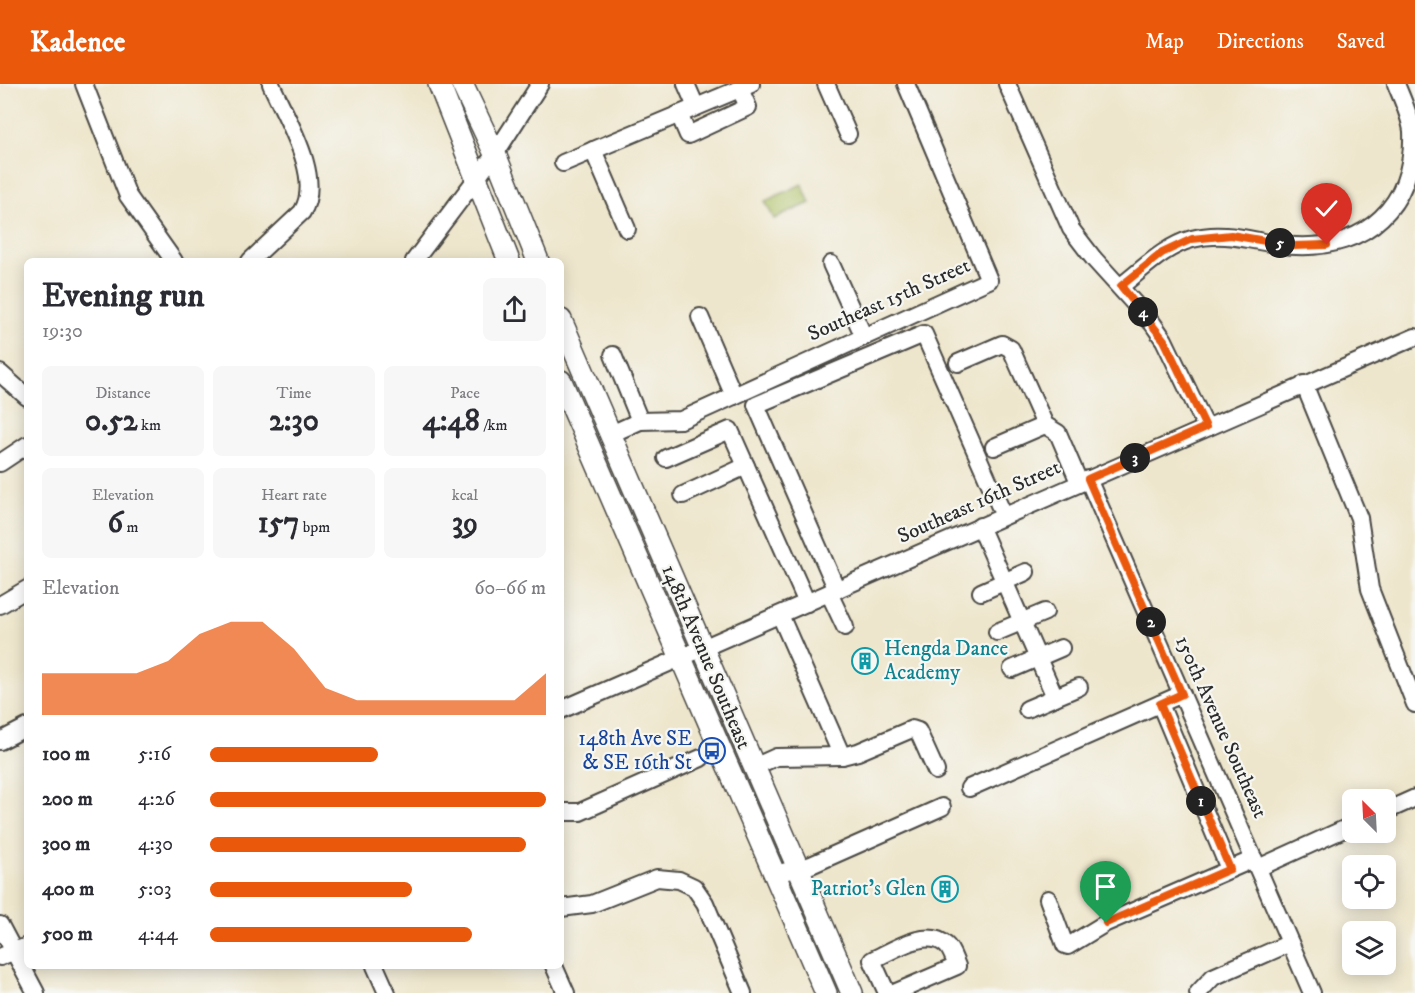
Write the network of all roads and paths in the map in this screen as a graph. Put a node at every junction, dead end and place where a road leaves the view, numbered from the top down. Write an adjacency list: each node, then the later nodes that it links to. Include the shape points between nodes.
1 (84, 84): 22 (street, via 128,195)
2 (271, 84): 23 (street, via 309,174 310,191 302,212)
3 (439, 84): 14 (main road)
4 (462, 84): 17 (main road)
5 (540, 84): 17 (street)
6 (686, 84): 12 (street)
7 (826, 84): 15 (street)
8 (906, 84): 32 (street, Southeast 15th Street, via 989,280)
9 (1007, 84): 29 (street, via 1071,229)
10 (1396, 84): 20 (street, via 1412,130)
11 (745, 86): 12 (street); 13 (street, via 748,107 688,135)
12 (696, 107): 13 (street)
13 (679, 114): 16 (street)
14 (454, 122): 17 (main road, via 463,126 482,149); 19 (main road)
15 (848, 134)
16 (593, 150): 18 (street); 21 (street)
17 (495, 154): 19 (street); 27 (main road)
18 (563, 163)
19 (475, 180): 24 (street); 25 (main road); 26 (main road, via 503,211)
20 (1410, 189): 29 (street, via 1385,220 1350,238 1327,245 1294,246 1231,235 1192,239 1162,253)
21 (627, 229)
22 (172, 258)
23 (253, 258)
24 (416, 258)
25 (508, 258)
26 (523, 258)
27 (536, 258)
28 (831, 264): 32 (street)
29 (1121, 286): 43 (street, via 1164,340)
30 (700, 317): 40 (street)
31 (564, 329): 44 (main road, 148th Avenue Southeast)
32 (864, 337): 40 (street, Southeast 15th Street)
33 (1415, 337): 37 (street, Southeast 16th Street)
34 (613, 355): 41 (street)
35 (958, 363): 42 (street, 150th Avenue Southeast, via 1002,344 1011,349)
36 (0, 373): 39 (street)
37 (1304, 384): 43 (street, Southeast 16th Street); 75 (street, via 1355,507 1373,597)
38 (564, 388): 68 (main road, 148th Avenue Southeast)
39 (24, 394)
40 (734, 396): 41 (street, Southeast 15th Street, via 681,420)
41 (640, 421): 44 (street, Southeast 15th Street)
42 (1046, 425): 46 (street); 50 (street, 150th Avenue Southeast, via 1058,433)
43 (1206, 427): 50 (street, Southeast 16th Street)
44 (611, 434): 66 (main road, 148th Avenue Southeast)
45 (24, 447): 48 (street)
46 (994, 447)
47 (666, 458): 49 (street, via 730,430)
48 (0, 463)
49 (746, 466): 51 (street); 59 (street)
50 (1084, 481): 52 (street, Southeast 16th Street); 72 (street, 150th Avenue Southeast)
51 (683, 495)
52 (1004, 516): 53 (street, Southeast 16th Street); 57 (street, via 924,334 756,405)
53 (980, 526): 55 (street); 57 (street, Southeast 16th Street)
54 (1026, 572): 55 (street)
55 (1005, 581): 58 (street); 63 (street)
56 (24, 591): 60 (street)
57 (833, 591): 59 (street, Southeast 16th Street); 64 (street)
58 (981, 591)
59 (807, 603): 62 (street, Southeast 16th Street)
60 (0, 605)
61 (1045, 612): 63 (street)
62 (780, 615): 66 (street, Southeast 16th Street); 80 (street)
63 (1022, 622): 65 (street); 69 (street)
64 (845, 627)
65 (997, 632)
66 (702, 648): 68 (street, Southeast 16th Street); 82 (main road, 148th Avenue Southeast)
67 (1061, 648): 69 (street)
68 (680, 657): 76 (street, Southeast 16th Street); 93 (main road, 148th Avenue Southeast)
69 (1038, 658): 70 (street); 73 (street)
70 (1012, 669)
71 (1078, 687): 73 (street)
72 (1182, 694): 74 (street); 90 (street, 150th Avenue Southeast)
73 (1055, 697): 77 (street)
74 (1160, 704): 84 (street); 92 (street)
75 (1415, 704)
76 (564, 709)
77 (1027, 709)
78 (24, 729): 79 (street)
79 (0, 741)
80 (842, 756): 82 (street, via 776,757); 83 (street, via 912,729 918,731)
81 (701, 758): 88 (street, via 580,812)
82 (754, 767): 91 (main road, 148th Avenue Southeast)
83 (936, 771)
84 (969, 788)
85 (1415, 798): 87 (street)
86 (942, 807): 91 (street)
87 (1396, 807)
88 (564, 812)
89 (1342, 829): 90 (street)
90 (1256, 863): 92 (street); 97 (street, 150th Avenue Southeast)
91 (798, 868): 93 (street); 106 (main road, 148th Avenue Southeast)
92 (1230, 869): 94 (street, via 1106,923 1068,946)
93 (775, 874): 105 (main road, 148th Avenue Southeast)
94 (1048, 899)
95 (564, 908): 104 (street, via 592,904 657,878 685,882 694,887 705,903)
96 (0, 926): 98 (street)
97 (1290, 943): 109 (street, via 1213,977); 110 (street, 150th Avenue Southeast)
98 (13, 952): 101 (street)
99 (376, 969): 102 (street)
100 (555, 969): 103 (street)
101 (36, 993)
102 (387, 993)
103 (566, 993)
104 (743, 993)
105 (826, 993)
106 (852, 993)
107 (887, 993): 108 (street, via 872,960 924,938 936,938 948,946 957,966)
108 (894, 993)
109 (1198, 993)
110 (1312, 993)

